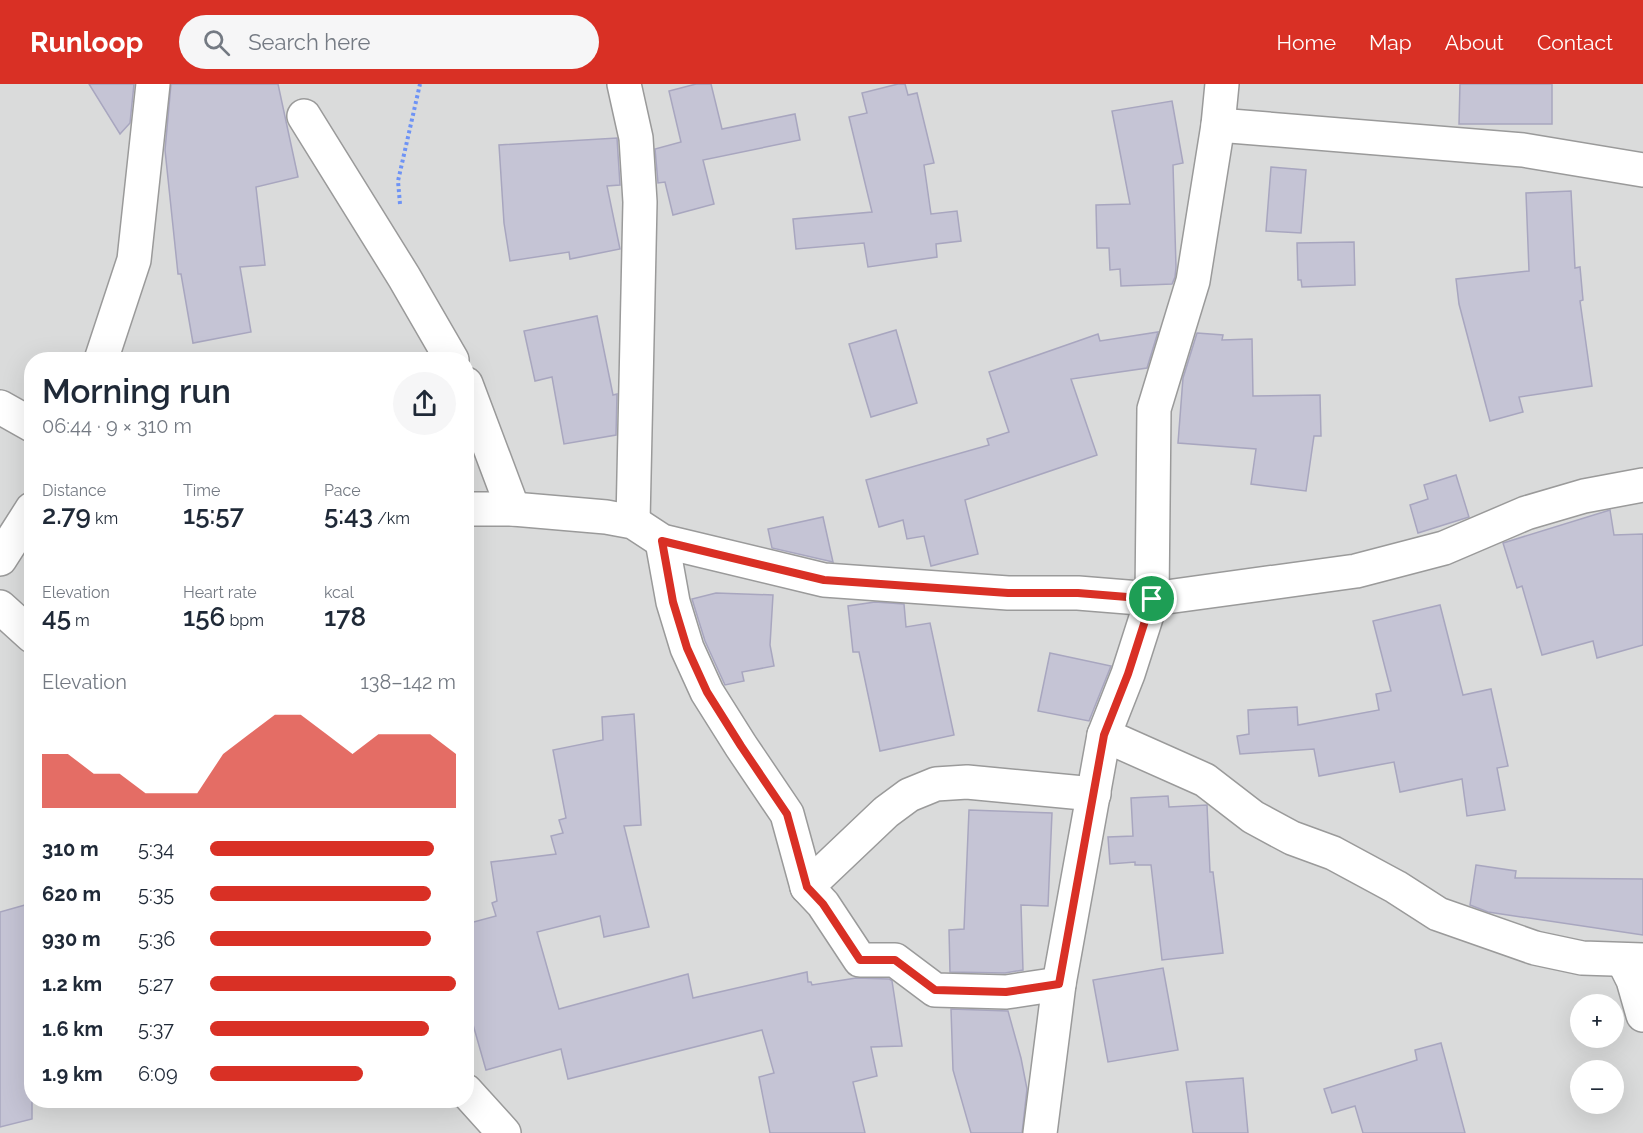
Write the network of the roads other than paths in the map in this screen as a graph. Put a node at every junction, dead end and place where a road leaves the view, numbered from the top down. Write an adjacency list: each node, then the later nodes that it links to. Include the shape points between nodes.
1 (153, 84): 7 (street, via 134,260)
2 (624, 84): 16 (street, via 636,138 640,202)
3 (1222, 84): 5 (street)
4 (304, 116): 8 (street)
5 (1218, 125): 6 (street, via 1523,150); 19 (street, via 1193,281 1154,409)
6 (1643, 170)
7 (104, 352)
8 (447, 352)
9 (474, 405): 14 (street)
10 (0, 407): 11 (street)
11 (24, 420)
12 (1643, 485): 19 (street, via 1584,496 1526,513 1444,548 1356,571)
13 (474, 509): 14 (street)
14 (513, 509): 16 (street)
15 (24, 522): 18 (street)
16 (633, 522): 17 (street)
17 (662, 541): 19 (street, via 824,580); 24 (street, via 673,602 687,648 707,692 787,814)
18 (0, 559)
19 (1152, 599): 22 (street)
20 (0, 607): 21 (street)
21 (24, 629)
22 (1104, 735): 23 (street); 25 (street, via 1205,780 1253,817 1292,838 1333,853 1438,914 1536,948 1582,958)
23 (1094, 794): 24 (street, via 967,782 936,784 909,795 886,812); 26 (street)
24 (807, 887): 26 (street, via 860,960 895,960 935,990 1006,992)
25 (1633, 960): 27 (street, via 1632,980)
26 (1059, 984): 30 (street)
27 (1643, 1015)
28 (474, 1100): 29 (street)
29 (504, 1133)
30 (1040, 1133)

